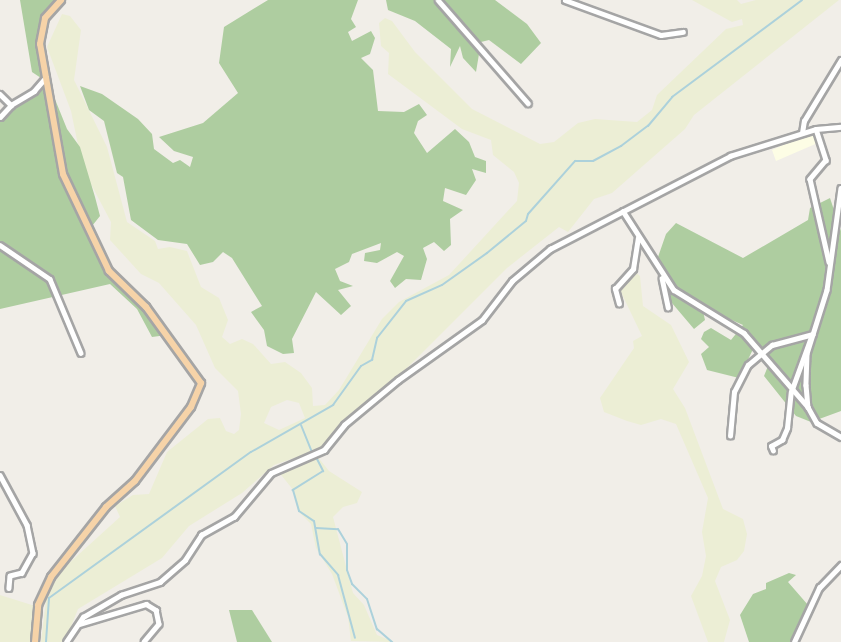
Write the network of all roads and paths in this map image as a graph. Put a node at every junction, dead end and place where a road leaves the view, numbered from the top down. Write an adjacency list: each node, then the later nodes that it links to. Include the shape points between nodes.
1 (61, 0): 6 (main road, via 41,30)
2 (438, 0): 8 (street)
3 (565, 0): 4 (street, via 661,34)
4 (683, 32)
5 (841, 60): 13 (street, via 804,121)
6 (46, 77): 9 (street); 34 (main road, via 63,174 97,250 201,383 191,407 135,481 106,507 51,577 38,605)
7 (0, 94): 9 (street)
8 (528, 103)
9 (11, 105): 10 (street)
10 (0, 117)
11 (841, 127): 12 (street)
12 (816, 129): 13 (street); 18 (street, via 826,160 810,179)
13 (802, 134): 15 (street, via 730,156)
14 (841, 188): 18 (street)
15 (623, 211): 16 (street); 33 (street, via 550,249 512,281 482,320 398,380 314,455 271,473 234,517 201,535 185,560 160,582 121,595 83,617)
16 (638, 237): 19 (street); 20 (street, via 633,269 615,289)
17 (0, 245): 23 (street, via 50,279 60,293)
18 (830, 267): 22 (street)
19 (662, 276): 21 (street); 24 (street, via 674,290 739,328)
20 (619, 303)
21 (668, 307)
22 (813, 334): 24 (street, via 778,342); 25 (street); 26 (street, via 806,367)
23 (81, 353)
24 (763, 353): 25 (street); 27 (street, via 748,365 734,392)
25 (792, 388): 26 (street); 29 (street, via 787,428 782,440 771,446)
26 (808, 407): 28 (street, via 822,428)
27 (730, 436)
28 (841, 437)
29 (773, 451)
30 (0, 475): 32 (street, via 27,525 33,553 22,573 10,576)
31 (841, 565): 37 (street, via 815,596)
32 (9, 588)
33 (72, 629): 35 (street); 36 (street, via 84,621 146,604 156,610 159,624)
34 (35, 642)
35 (66, 642)
36 (145, 642)
37 (794, 642)

